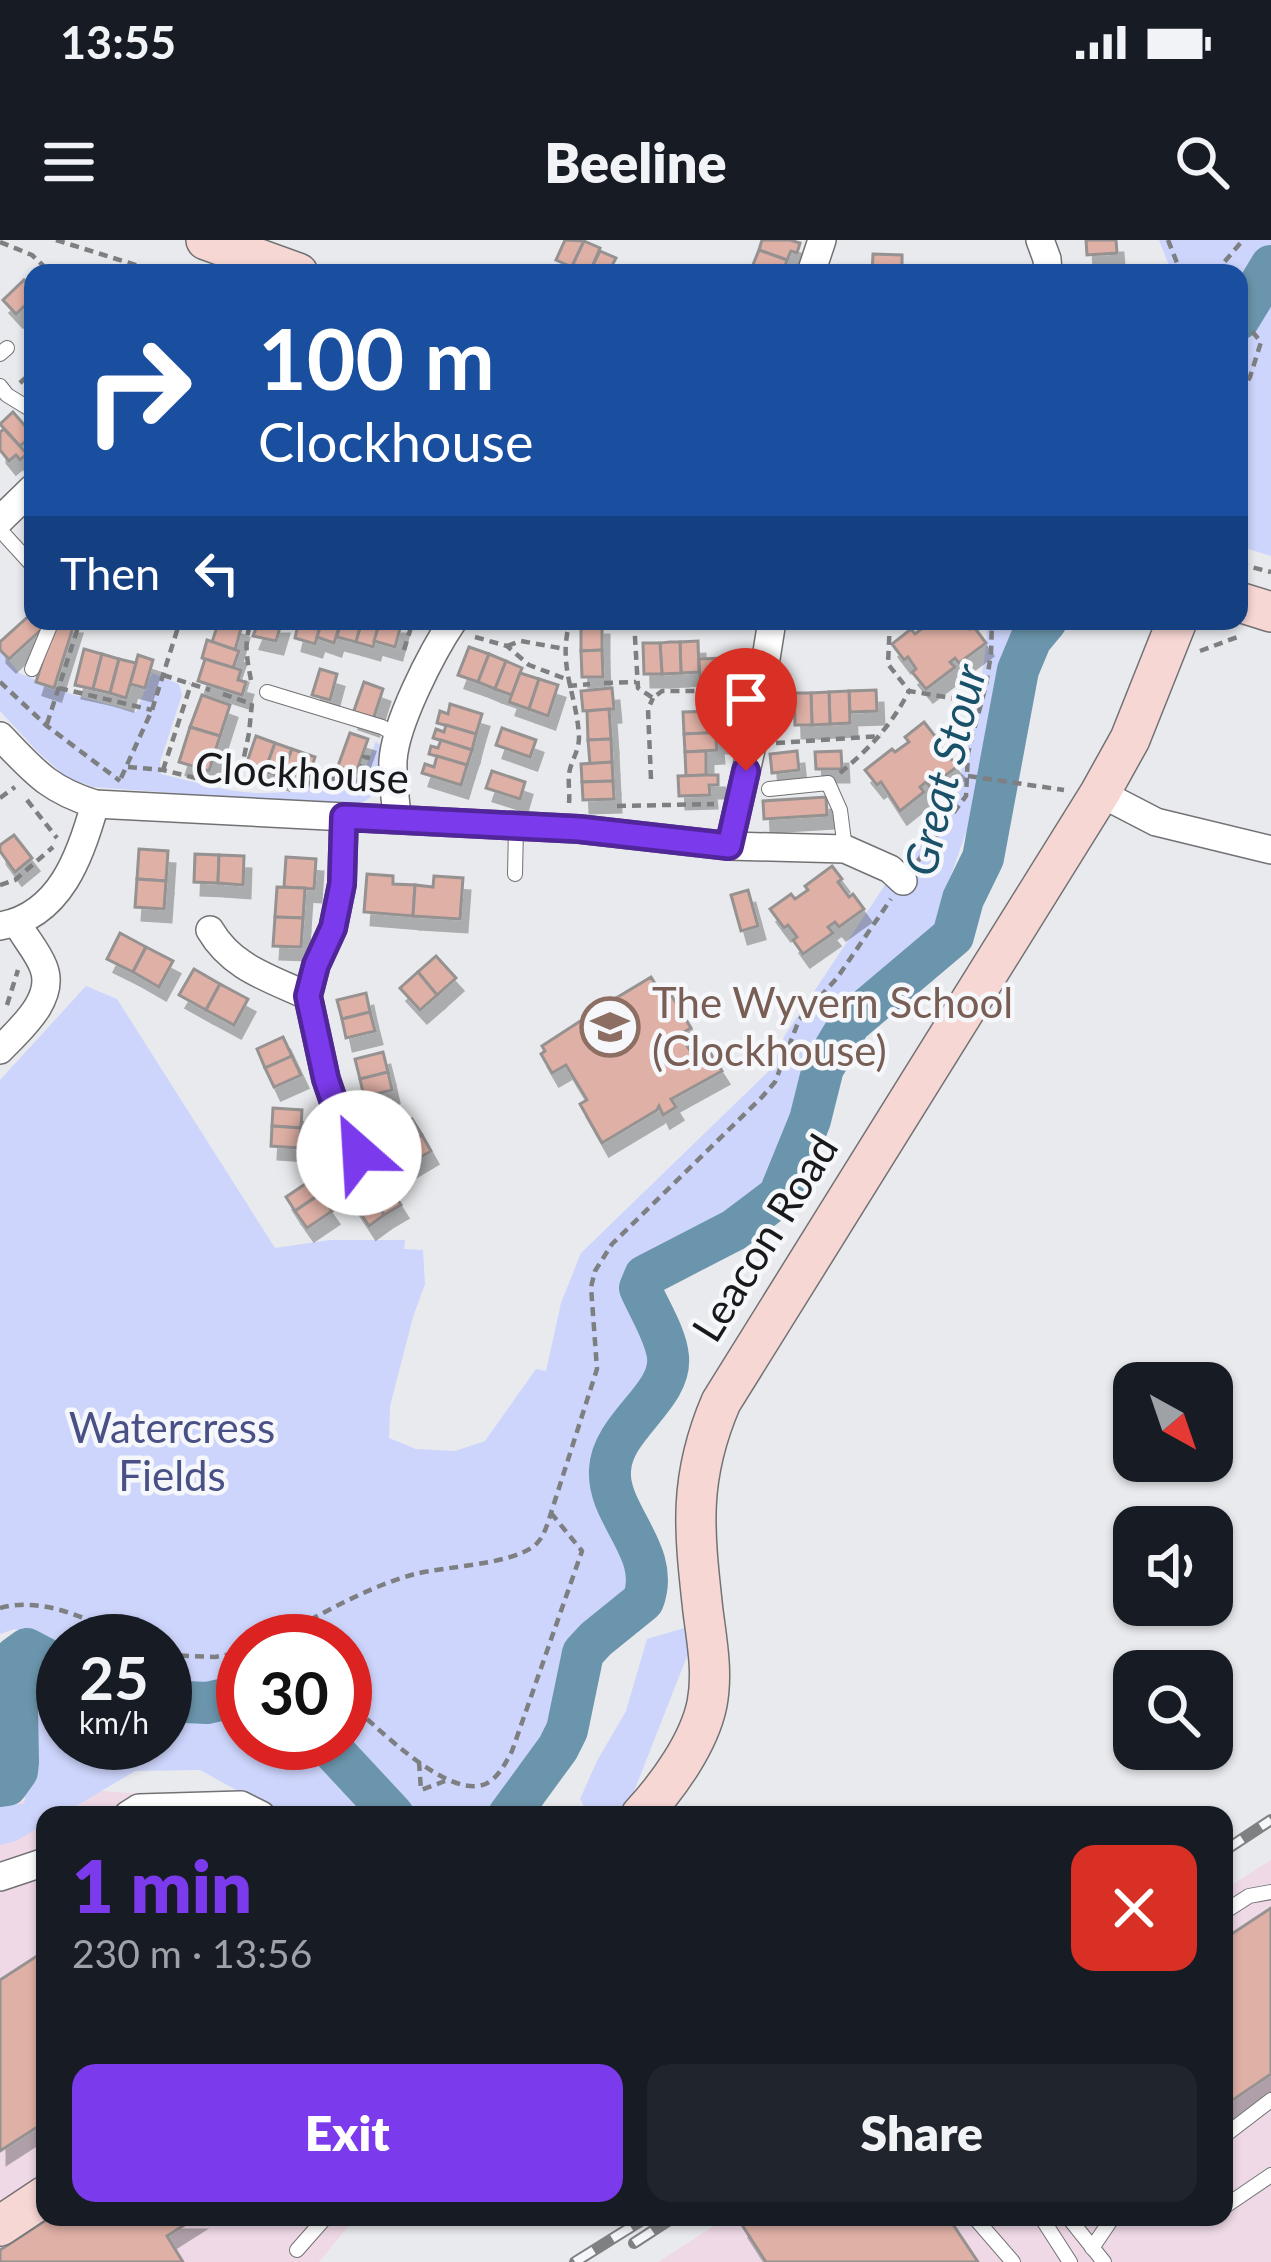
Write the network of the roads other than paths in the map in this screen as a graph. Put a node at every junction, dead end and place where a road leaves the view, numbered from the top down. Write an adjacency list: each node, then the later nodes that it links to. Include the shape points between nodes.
1 (206, 240): 2 (street)
2 (273, 264)
3 (0, 386): 4 (lane)
4 (24, 405)
5 (24, 497): 6 (street)
6 (0, 520)
7 (0, 530): 8 (lane)
8 (24, 556)
9 (48, 630): 13 (lane)
10 (447, 630): 16 (street)
11 (770, 630): 23 (street)
12 (1173, 631): 18 (street, Leacon Road)
13 (32, 669)
14 (267, 692): 16 (lane, via 382,727)
15 (0, 736): 19 (street, Clockhouse, via 63,794)
16 (396, 748): 21 (street)
17 (769, 789): 24 (lane, via 828,783)
18 (1100, 793): 25 (street, via 1156,822); 33 (street, Leacon Road, via 721,1402 702,1453 694,1513 710,1669 706,1706 682,1759)
19 (111, 797): 20 (street, Clockhouse); 28 (street, via 53,898)
20 (344, 817): 21 (street, Clockhouse); 30 (street, via 342,884)
21 (397, 819): 22 (street, Clockhouse)
22 (516, 826): 23 (street, Clockhouse); 26 (lane)
23 (729, 846): 24 (street, Clockhouse)
24 (845, 849): 27 (street, Clockhouse)
25 (1271, 850)
26 (515, 874)
27 (903, 881)
28 (9, 924): 31 (street, via 48,981)
29 (210, 930): 30 (street, via 235,961)
30 (308, 996): 32 (street, via 326,1079 359,1153)
31 (0, 1050)
32 (338, 1166)
33 (648, 1806)
34 (36, 1865): 35 (street)
35 (0, 1876)
36 (1271, 1892): 37 (lane)
37 (1233, 1906)
38 (1271, 2100): 39 (lane)
39 (1233, 2129)
40 (1271, 2175): 41 (lane)
41 (1233, 2201)
42 (36, 2202): 43 (street)
43 (0, 2226)
44 (318, 2226): 50 (lane)
45 (982, 2226): 51 (lane)
46 (1047, 2226): 52 (lane)
47 (1075, 2226): 49 (lane)
48 (1107, 2226): 49 (lane)
49 (1092, 2248): 53 (lane)
50 (297, 2250)
51 (1013, 2262)
52 (1070, 2262)
53 (1104, 2262)

